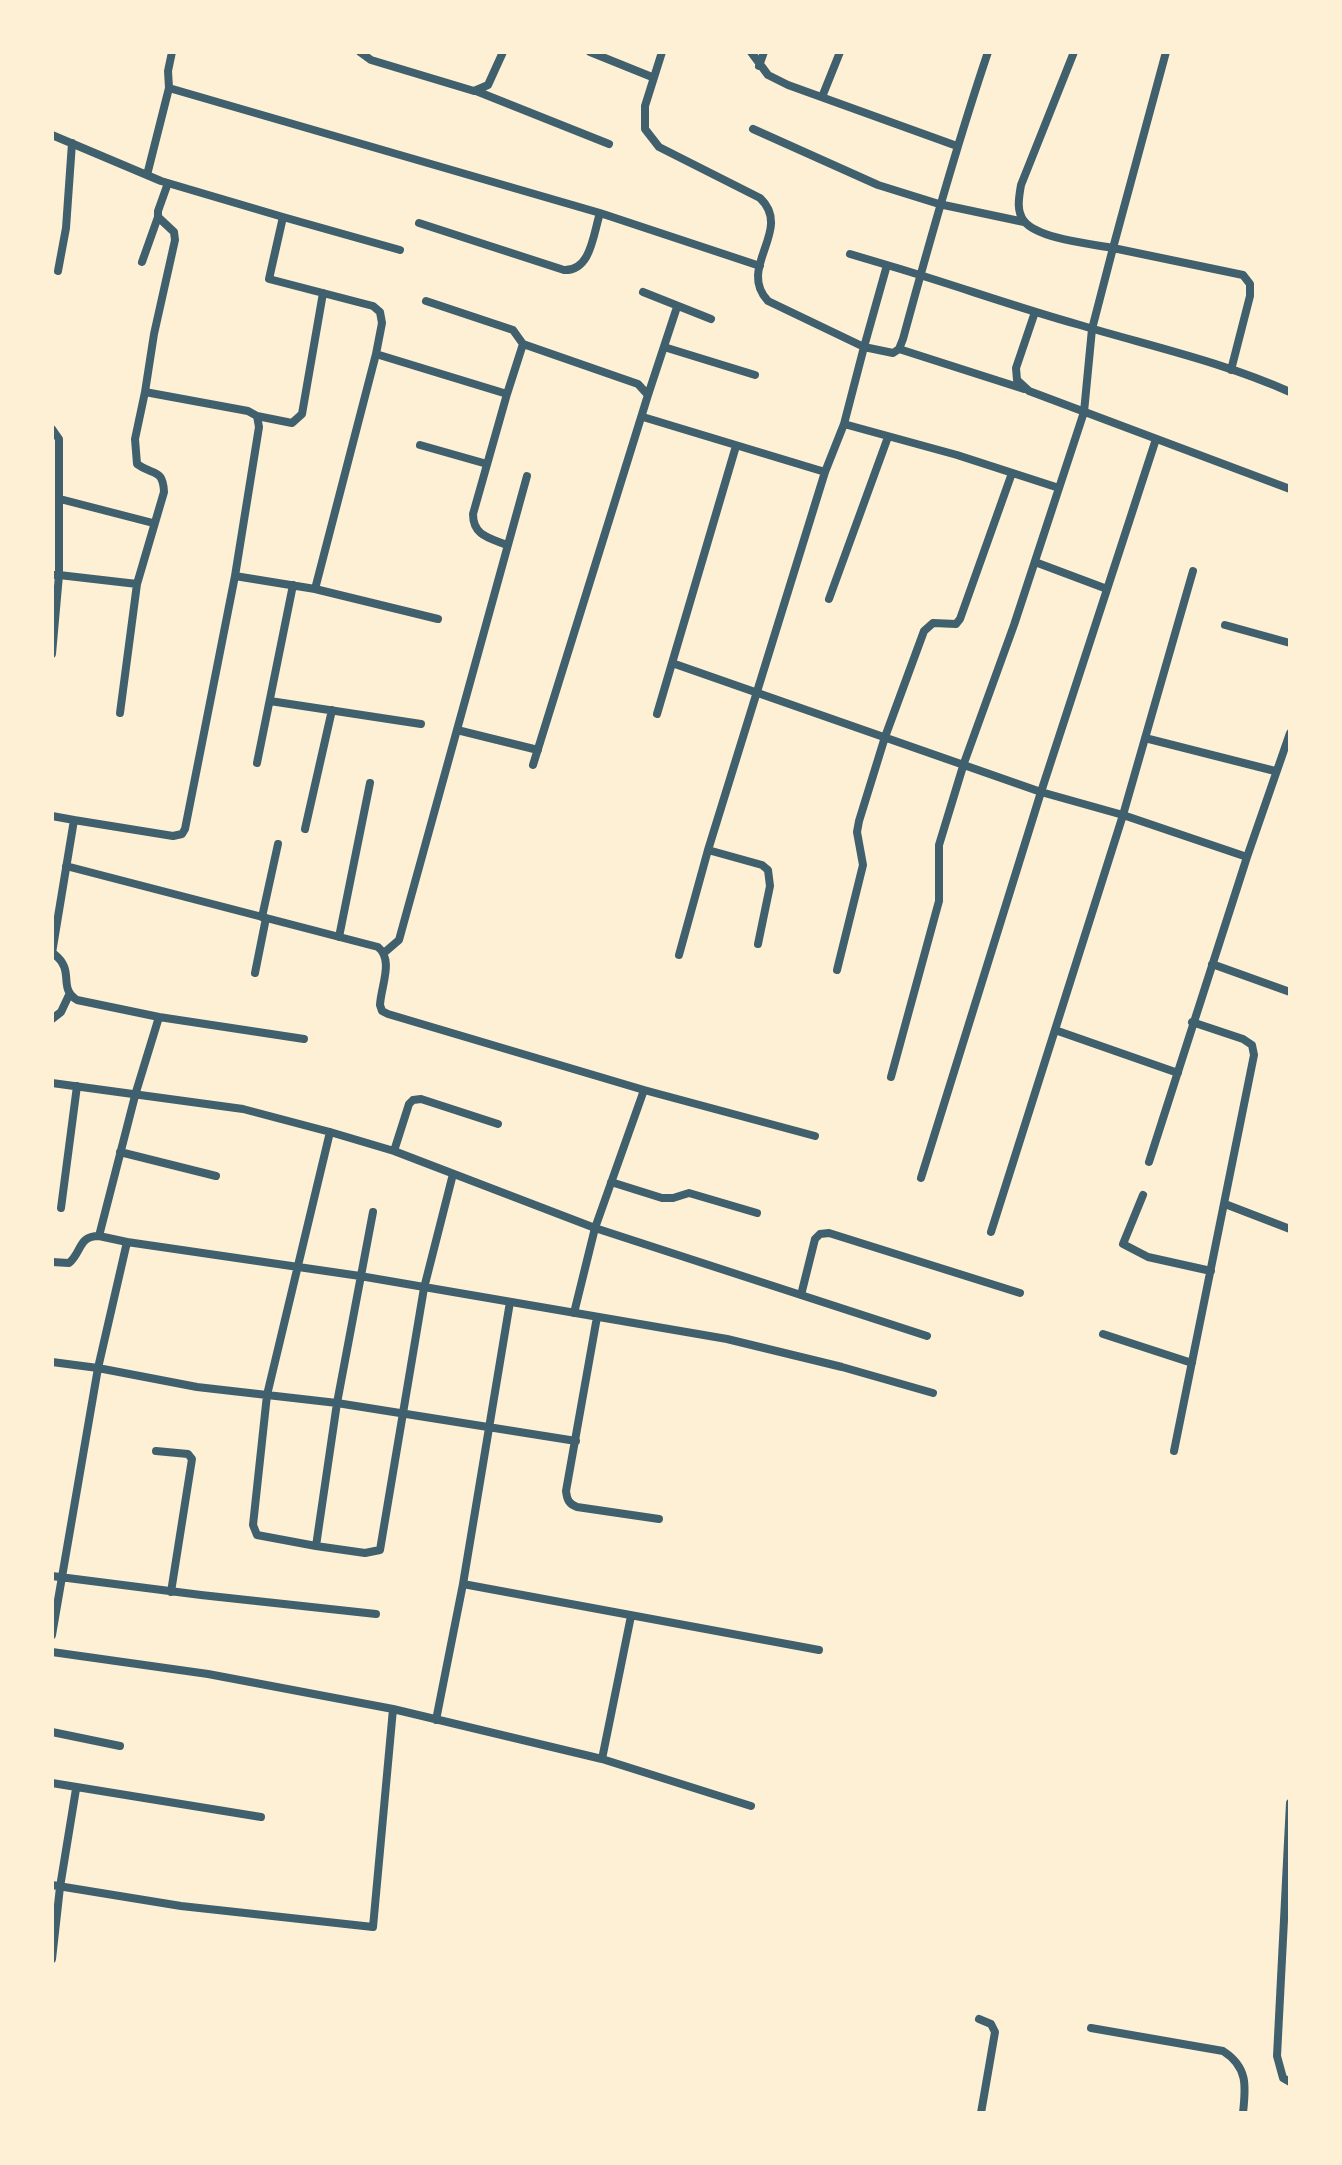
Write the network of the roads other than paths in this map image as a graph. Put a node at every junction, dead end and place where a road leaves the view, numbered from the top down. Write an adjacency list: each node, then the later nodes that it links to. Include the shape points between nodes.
1 (172, 52): 14 (street)
2 (360, 52): 15 (street, via 371,60)
3 (503, 52): 15 (street, via 488,85)
4 (590, 52): 13 (street)
5 (662, 52): 13 (street)
6 (751, 52): 12 (street)
7 (764, 52): 12 (street)
8 (840, 52): 16 (street)
9 (988, 52): 21 (street)
10 (1074, 52): 28 (street, via 1021,185 1018,203)
11 (1166, 52): 30 (street)
12 (759, 66): 16 (street, via 768,75)
13 (652, 77): 35 (street, via 645,129 659,147 770,207 773,221)
14 (169, 88): 22 (street); 25 (street)
15 (474, 91): 20 (street)
16 (822, 97): 21 (street)
17 (753, 129): 24 (street, via 878,185)
18 (52, 135): 19 (street)
19 (72, 143): 22 (street); 36 (street)
20 (609, 144)
21 (957, 146): 24 (street)
22 (147, 175): 23 (street)
23 (168, 183): 26 (street); 27 (street)
24 (939, 204): 28 (street); 37 (street)
25 (600, 213): 29 (street, via 586,260 575,271); 35 (street)
26 (158, 217): 33 (street); 53 (street, via 175,240)
27 (283, 217): 31 (street); 39 (street, via 269,279)
28 (1024, 222): 30 (street, via 1042,234)
29 (419, 223)
30 (1113, 248): 44 (street); 50 (street, via 1243,275 1250,296)
31 (400, 250)
32 (850, 254): 34 (street)
33 (142, 262)
34 (887, 265): 37 (street); 47 (street)
35 (760, 266): 47 (street, via 757,279 768,301)
36 (58, 271)
37 (921, 275): 42 (street); 48 (street)
38 (643, 292): 41 (street)
39 (323, 293): 49 (street, via 380,312); 58 (street, via 302,414 292,423)
40 (426, 301): 45 (street, via 513,330)
41 (677, 307): 43 (street); 46 (street)
42 (1035, 312): 44 (street); 52 (street, via 1016,368 1017,380)
43 (711, 319)
44 (1092, 329): 50 (street); 57 (street)
45 (523, 344): 55 (street); 56 (street, via 638,384)
46 (664, 347): 51 (street); 56 (street)
47 (864, 347): 48 (street, via 885,353); 60 (street)
48 (899, 349): 52 (street)
49 (376, 354): 55 (street); 81 (street)
50 (1231, 370): 54 (street)
51 (755, 375)
52 (1029, 391): 57 (street)
53 (145, 392): 58 (street); 73 (street, via 135,453 137,464 164,480)
54 (1290, 392)
55 (507, 394): 66 (street)
56 (648, 395): 59 (street)
57 (1084, 412): 63 (street); 70 (street)
58 (257, 416): 78 (street)
59 (643, 417): 65 (street); 99 (street)
60 (844, 424): 62 (street); 67 (street)
61 (52, 429): 72 (street, via 59,439)
62 (888, 437): 68 (street); 83 (street)
63 (1156, 439): 71 (street); 82 (street)
64 (420, 445): 66 (street)
65 (736, 446): 67 (street); 88 (street)
66 (487, 464): 74 (street, via 473,524 477,532)
67 (825, 472): 89 (street)
68 (1012, 473): 70 (street); 97 (street, via 960,619 949,626 933,623 924,631)
69 (527, 476): 74 (street)
70 (1059, 488): 75 (street)
71 (1290, 489)
72 (60, 499): 73 (street); 77 (street)
73 (153, 523): 79 (street)
74 (507, 545): 95 (street)
75 (1035, 562): 82 (street); 101 (street)
76 (1193, 571): 98 (street)
77 (56, 575): 79 (street); 87 (street)
78 (235, 576): 80 (street); 108 (street, via 182,834)
79 (137, 584): 92 (street)
80 (293, 585): 81 (street); 90 (street)
81 (315, 589): 84 (street)
82 (1107, 589): 105 (street)
83 (829, 599)
84 (438, 619)
85 (1225, 625): 86 (street)
86 (1290, 643)
87 (52, 654)
88 (672, 663): 89 (street); 93 (street)
89 (758, 691): 97 (street); 111 (street)
90 (270, 701): 91 (street); 100 (street)
91 (332, 710): 94 (street); 109 (street)
92 (120, 713)
93 (657, 714)
94 (421, 724)
95 (457, 730): 99 (street); 117 (street, via 399,940)
96 (1290, 733): 103 (street)
97 (885, 737): 101 (street); 121 (street, via 859,821 863,865)
98 (1145, 738): 103 (street); 106 (street)
99 (538, 750): 102 (street)
100 (257, 763)
101 (964, 763): 105 (street); 131 (street, via 939,845 939,901)
102 (533, 765)
103 (1275, 771): 112 (street)
104 (370, 783): 115 (street)
105 (1041, 792): 106 (street); 144 (street)
106 (1123, 815): 112 (street); 128 (street)
107 (52, 816): 108 (street)
108 (74, 820): 113 (street)
109 (305, 829)
110 (278, 844): 114 (street)
111 (708, 850): 116 (street, via 768,870 770,886); 119 (street)
112 (1247, 857): 120 (street)
113 (66, 866): 114 (street); 118 (street)
114 (264, 917): 115 (street); 122 (street)
115 (339, 937): 117 (street)
116 (758, 944)
117 (385, 952): 134 (street, via 382,1011)
118 (53, 953): 124 (street, via 64,961)
119 (679, 955)
120 (1212, 964): 123 (street); 127 (street)
121 (837, 970)
122 (255, 973)
123 (1290, 992)
124 (69, 995): 125 (street); 126 (street)
125 (159, 1017): 129 (street); 135 (street)
126 (52, 1019)
127 (1192, 1022): 130 (street); 147 (street, via 1243,1039 1252,1045 1254,1055)
128 (1055, 1030): 130 (street); 153 (street)
129 (304, 1039)
130 (1178, 1073): 141 (street)
131 (891, 1077)
132 (52, 1083): 133 (street)
133 (77, 1086): 135 (street); 148 (street)
134 (644, 1090): 138 (street); 145 (street)
135 (136, 1092): 137 (street, via 243,1109); 140 (street)
136 (498, 1124): 139 (street, via 413,1100)
137 (330, 1132): 139 (street); 157 (street)
138 (815, 1136)
139 (394, 1151): 142 (street)
140 (120, 1152): 143 (street); 154 (street)
141 (1149, 1162)
142 (453, 1174): 151 (street); 160 (street)
143 (216, 1176)
144 (921, 1178)
145 (611, 1182): 150 (street, via 662,1198 689,1193); 151 (street)
146 (1143, 1195): 158 (street, via 1123,1244 1148,1257)
147 (1225, 1204): 152 (street); 158 (street)
148 (61, 1208)
149 (373, 1212): 159 (street)
150 (757, 1213)
151 (595, 1228): 162 (street); 164 (street)
152 (1290, 1229)
153 (991, 1232)
154 (99, 1236): 155 (street); 156 (street, via 81,1242 69,1263)
155 (127, 1242): 157 (street); 170 (street)
156 (52, 1262)
157 (300, 1267): 159 (street); 172 (street)
158 (1211, 1271): 169 (street)
159 (360, 1276): 160 (street); 173 (street)
160 (424, 1288): 163 (street); 174 (street)
161 (1020, 1293): 162 (street, via 829,1233 815,1239)
162 (801, 1295): 167 (street)
163 (510, 1302): 164 (street); 175 (street)
164 (574, 1313): 165 (street)
165 (597, 1317): 171 (street, via 787,1352); 176 (street)
166 (1103, 1334): 169 (street)
167 (927, 1336)
168 (52, 1362): 170 (street)
169 (1192, 1363): 178 (street)
170 (98, 1368): 172 (street); 181 (street)
171 (933, 1393)
172 (267, 1395): 173 (street); 180 (street, via 254,1531)
173 (337, 1403): 174 (street); 180 (street)
174 (404, 1413): 175 (street); 180 (street, via 380,1550)
175 (491, 1428): 176 (street); 182 (street)
176 (576, 1441): 179 (street, via 566,1491 571,1504)
177 (156, 1451): 183 (street, via 188,1454 192,1459)
178 (1174, 1451)
179 (659, 1519)
180 (316, 1546)
181 (56, 1576): 183 (street); 186 (street)
182 (463, 1584): 185 (street); 190 (street)
183 (171, 1592): 184 (street)
184 (376, 1614)
185 (631, 1616): 187 (street); 193 (street)
186 (52, 1635)
187 (819, 1650)
188 (52, 1652): 189 (street, via 208,1674)
189 (393, 1709): 190 (street); 200 (street, via 373,1927)
190 (436, 1720): 193 (street)
191 (52, 1732): 192 (street)
192 (120, 1746)
193 (602, 1759): 197 (street)
194 (52, 1783): 195 (street)
195 (76, 1789): 199 (street); 200 (street)
196 (1290, 1803): 198 (street)
197 (751, 1806)
198 (1290, 1809): 204 (street, via 1277,2056 1283,2078)
199 (261, 1817)
200 (56, 1886): 201 (street)
201 (52, 1959)
202 (979, 2019): 205 (street, via 995,2032)
203 (1091, 2028): 206 (street, via 1223,2051 1241,2067)
204 (1290, 2082)
205 (981, 2113)
206 (1243, 2113)

